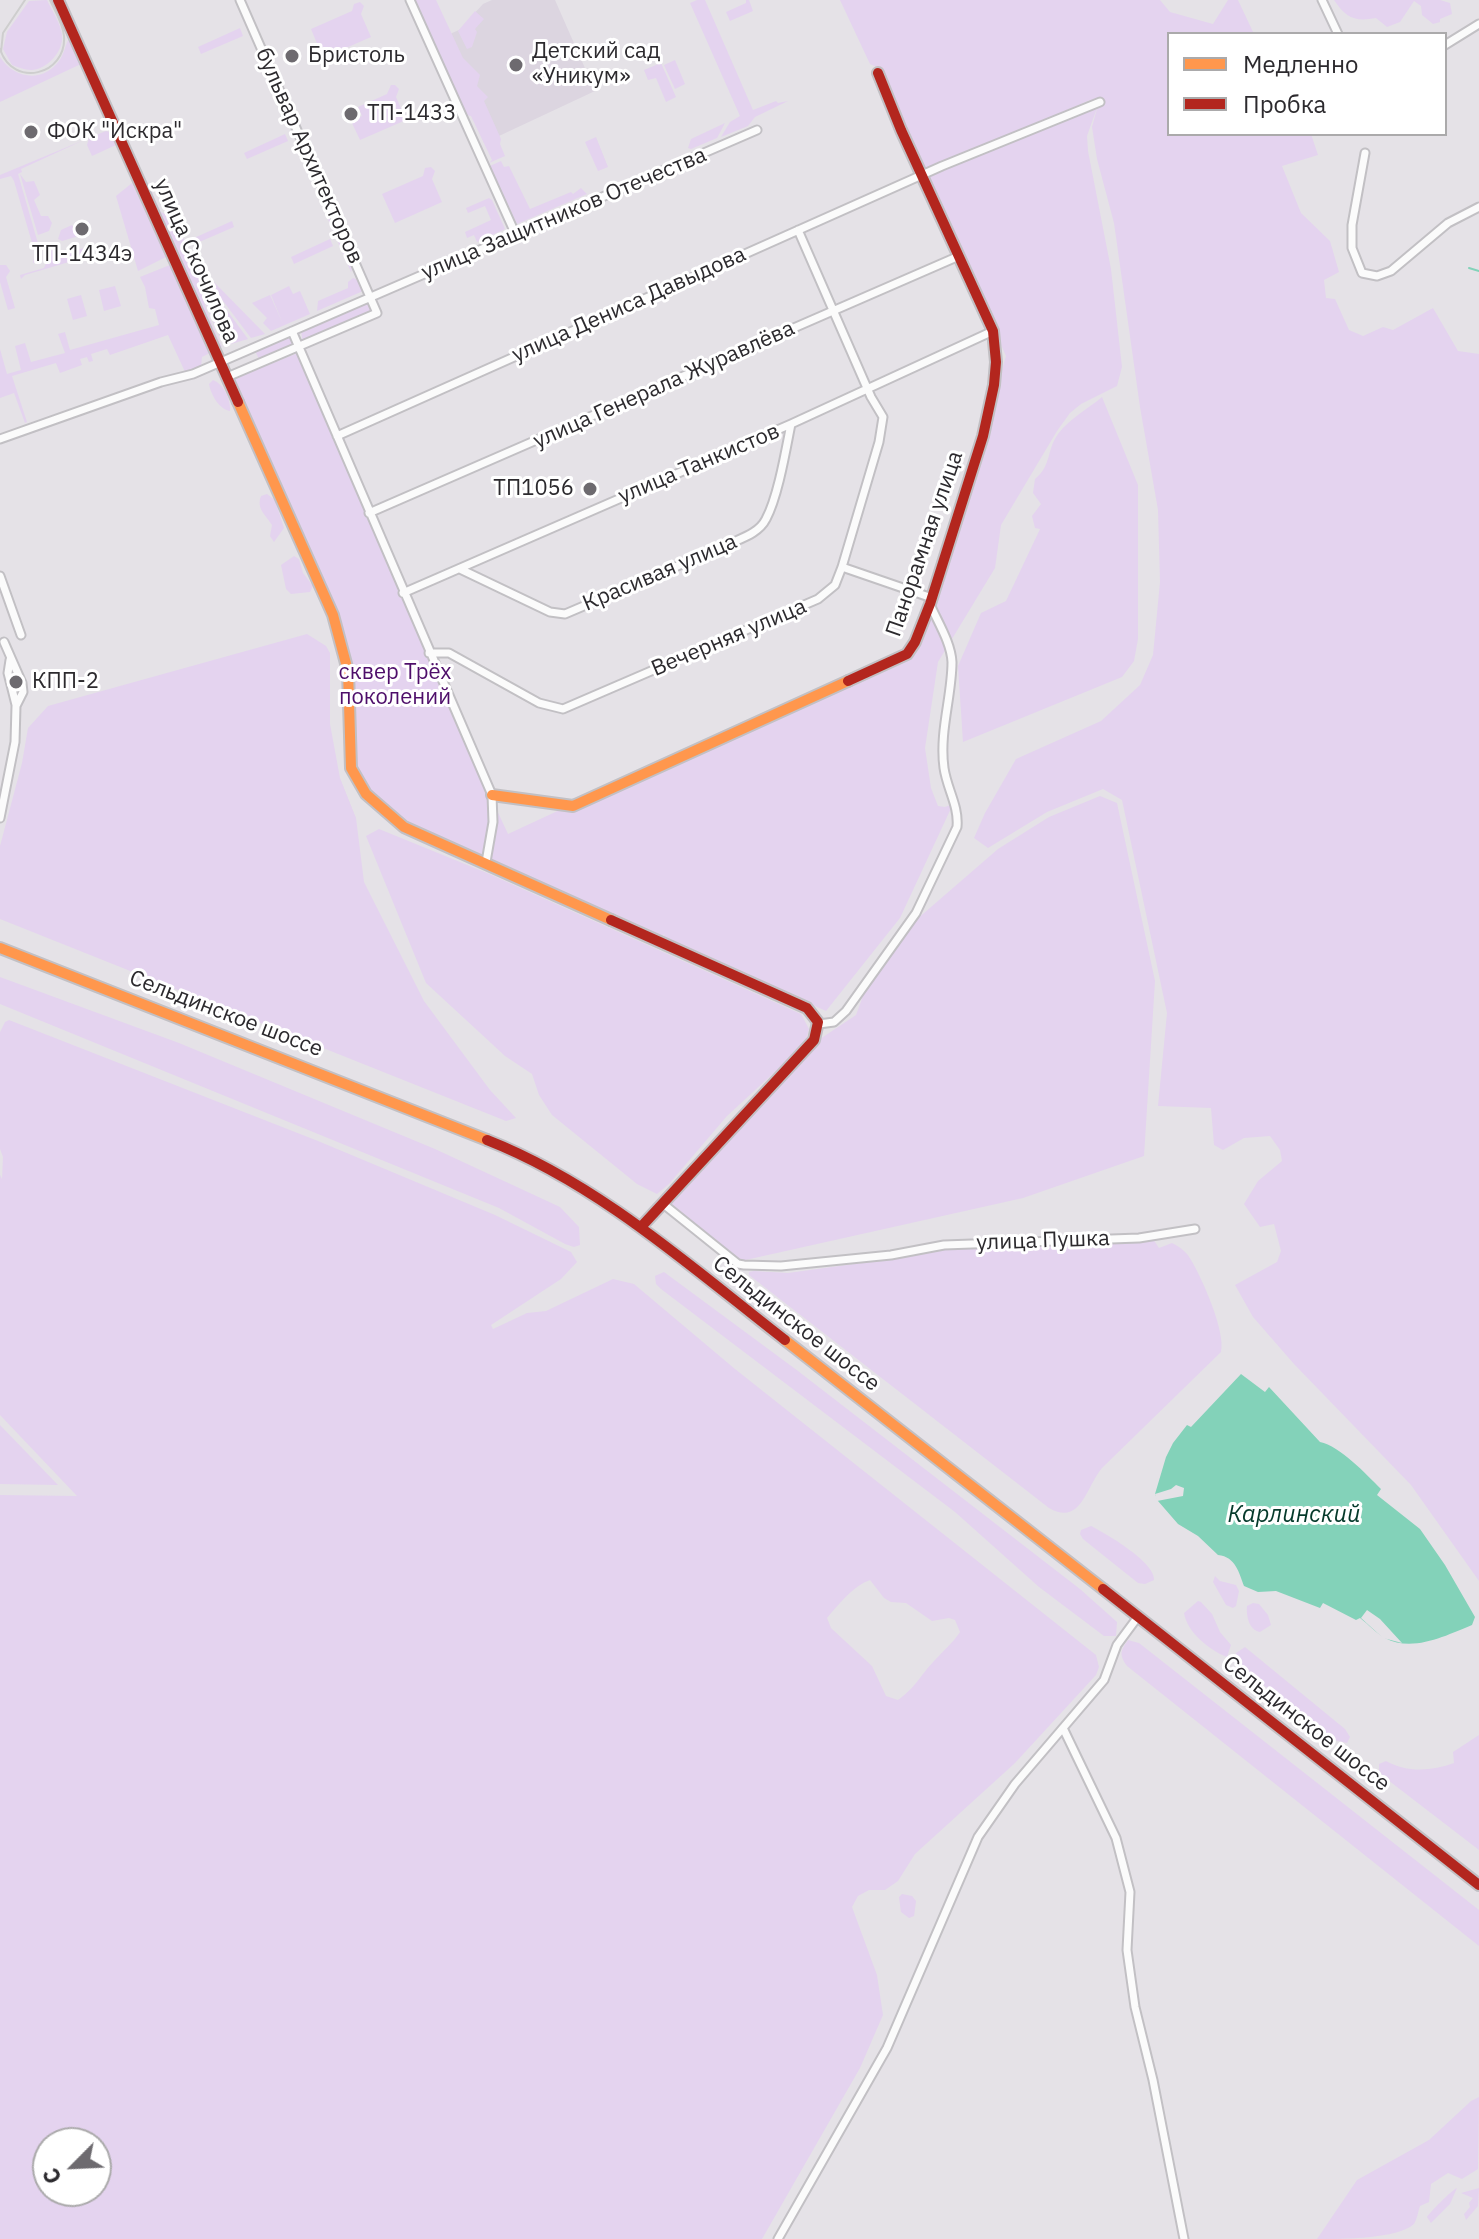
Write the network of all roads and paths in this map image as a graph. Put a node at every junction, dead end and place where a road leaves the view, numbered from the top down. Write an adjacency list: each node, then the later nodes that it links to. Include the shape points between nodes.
1 (58, 0): 22 (street, улица Скочилова)
2 (240, 0): 17 (street, бульвар Архитекторов)
3 (410, 0): 15 (street)
4 (1322, 0): 6 (street)
5 (1479, 24): 7 (street)
6 (1337, 32)
7 (1447, 44)
8 (878, 73): 12 (street, Панорамная улица)
9 (1100, 102): 12 (street, улица Дениса Давыдова)
10 (757, 130): 15 (street, улица Защитников Отечества)
11 (1365, 153): 13 (street, via 1352,225 1352,248 1362,273 1377,276 1391,271 1448,223)
12 (922, 176): 14 (street, улица Дениса Давыдова); 16 (street, Панорамная улица)
13 (1479, 207)
14 (798, 230): 18 (street, Вечерняя улица); 26 (street, улица Дениса Давыдова)
15 (515, 233): 17 (street, улица Защитников Отечества)
16 (959, 256): 18 (street, улица Генерала Журавлёва); 20 (street, Панорамная улица)
17 (370, 298): 19 (street, улица Защитников Отечества); 21 (street, бульвар Архитекторов, via 377,313)
18 (834, 311): 24 (street, Вечерняя улица); 28 (street, улица Генерала Журавлёва)
19 (292, 331): 21 (street); 22 (street, улица Защитников Отечества)
20 (993, 331): 24 (street, улица Танкистов); 33 (street, Панорамная улица, via 994,385 983,436)
21 (299, 347): 23 (street); 26 (street)
22 (220, 362): 23 (street, улица Скочилова); 27 (street, улица Защитников Отечества)
23 (227, 377): 39 (street, улица Скочилова, via 339,633 348,671 350,761 359,786 404,827)
24 (867, 387): 25 (street, улица Танкистов); 29 (street, Вечерняя улица, via 883,423)
25 (791, 424): 30 (street, улица Танкистов); 30 (street, Красивая улица, via 766,519 729,544 565,614 550,612)
26 (337, 436): 28 (street)
27 (0, 439)
28 (369, 513): 32 (street)
29 (842, 567): 33 (street); 36 (street, Вечерняя улица, via 835,585 818,599 563,709 539,703 449,653)
30 (460, 569): 32 (street, улица Танкистов)
31 (0, 576): 34 (street)
32 (403, 593): 36 (street)
33 (931, 601): 37 (street, Панорамная улица, via 907,654 573,806); 41 (street, via 952,662 943,750 957,827 916,913 846,1011 834,1022)
34 (21, 635)
35 (4, 642): 38 (street, via 23,692 16,706 15,742)
36 (429, 653): 37 (street)
37 (492, 795): 39 (street)
38 (0, 818)
39 (486, 862): 41 (street, улица Скочилова, via 807,1008)
40 (0, 948): 43 (street, Сельдинское шоссе, via 556,1168)
41 (819, 1024): 42 (street, via 808,1047)
42 (662, 1203): 43 (street); 44 (street, улица Пушка, via 744,1265 781,1266 944,1245 1139,1238)
43 (641, 1227): 45 (street, Сельдинское шоссе)
44 (1195, 1229)
45 (1137, 1618): 46 (street, via 1117,1645 1104,1680); 47 (street, Сельдинское шоссе)
46 (1063, 1728): 48 (street, via 978,1837 887,2048); 49 (street, via 1116,1838 1130,1892 1127,1950 1135,2007)
47 (1479, 1885)
48 (778, 2239)
49 (1184, 2239)

